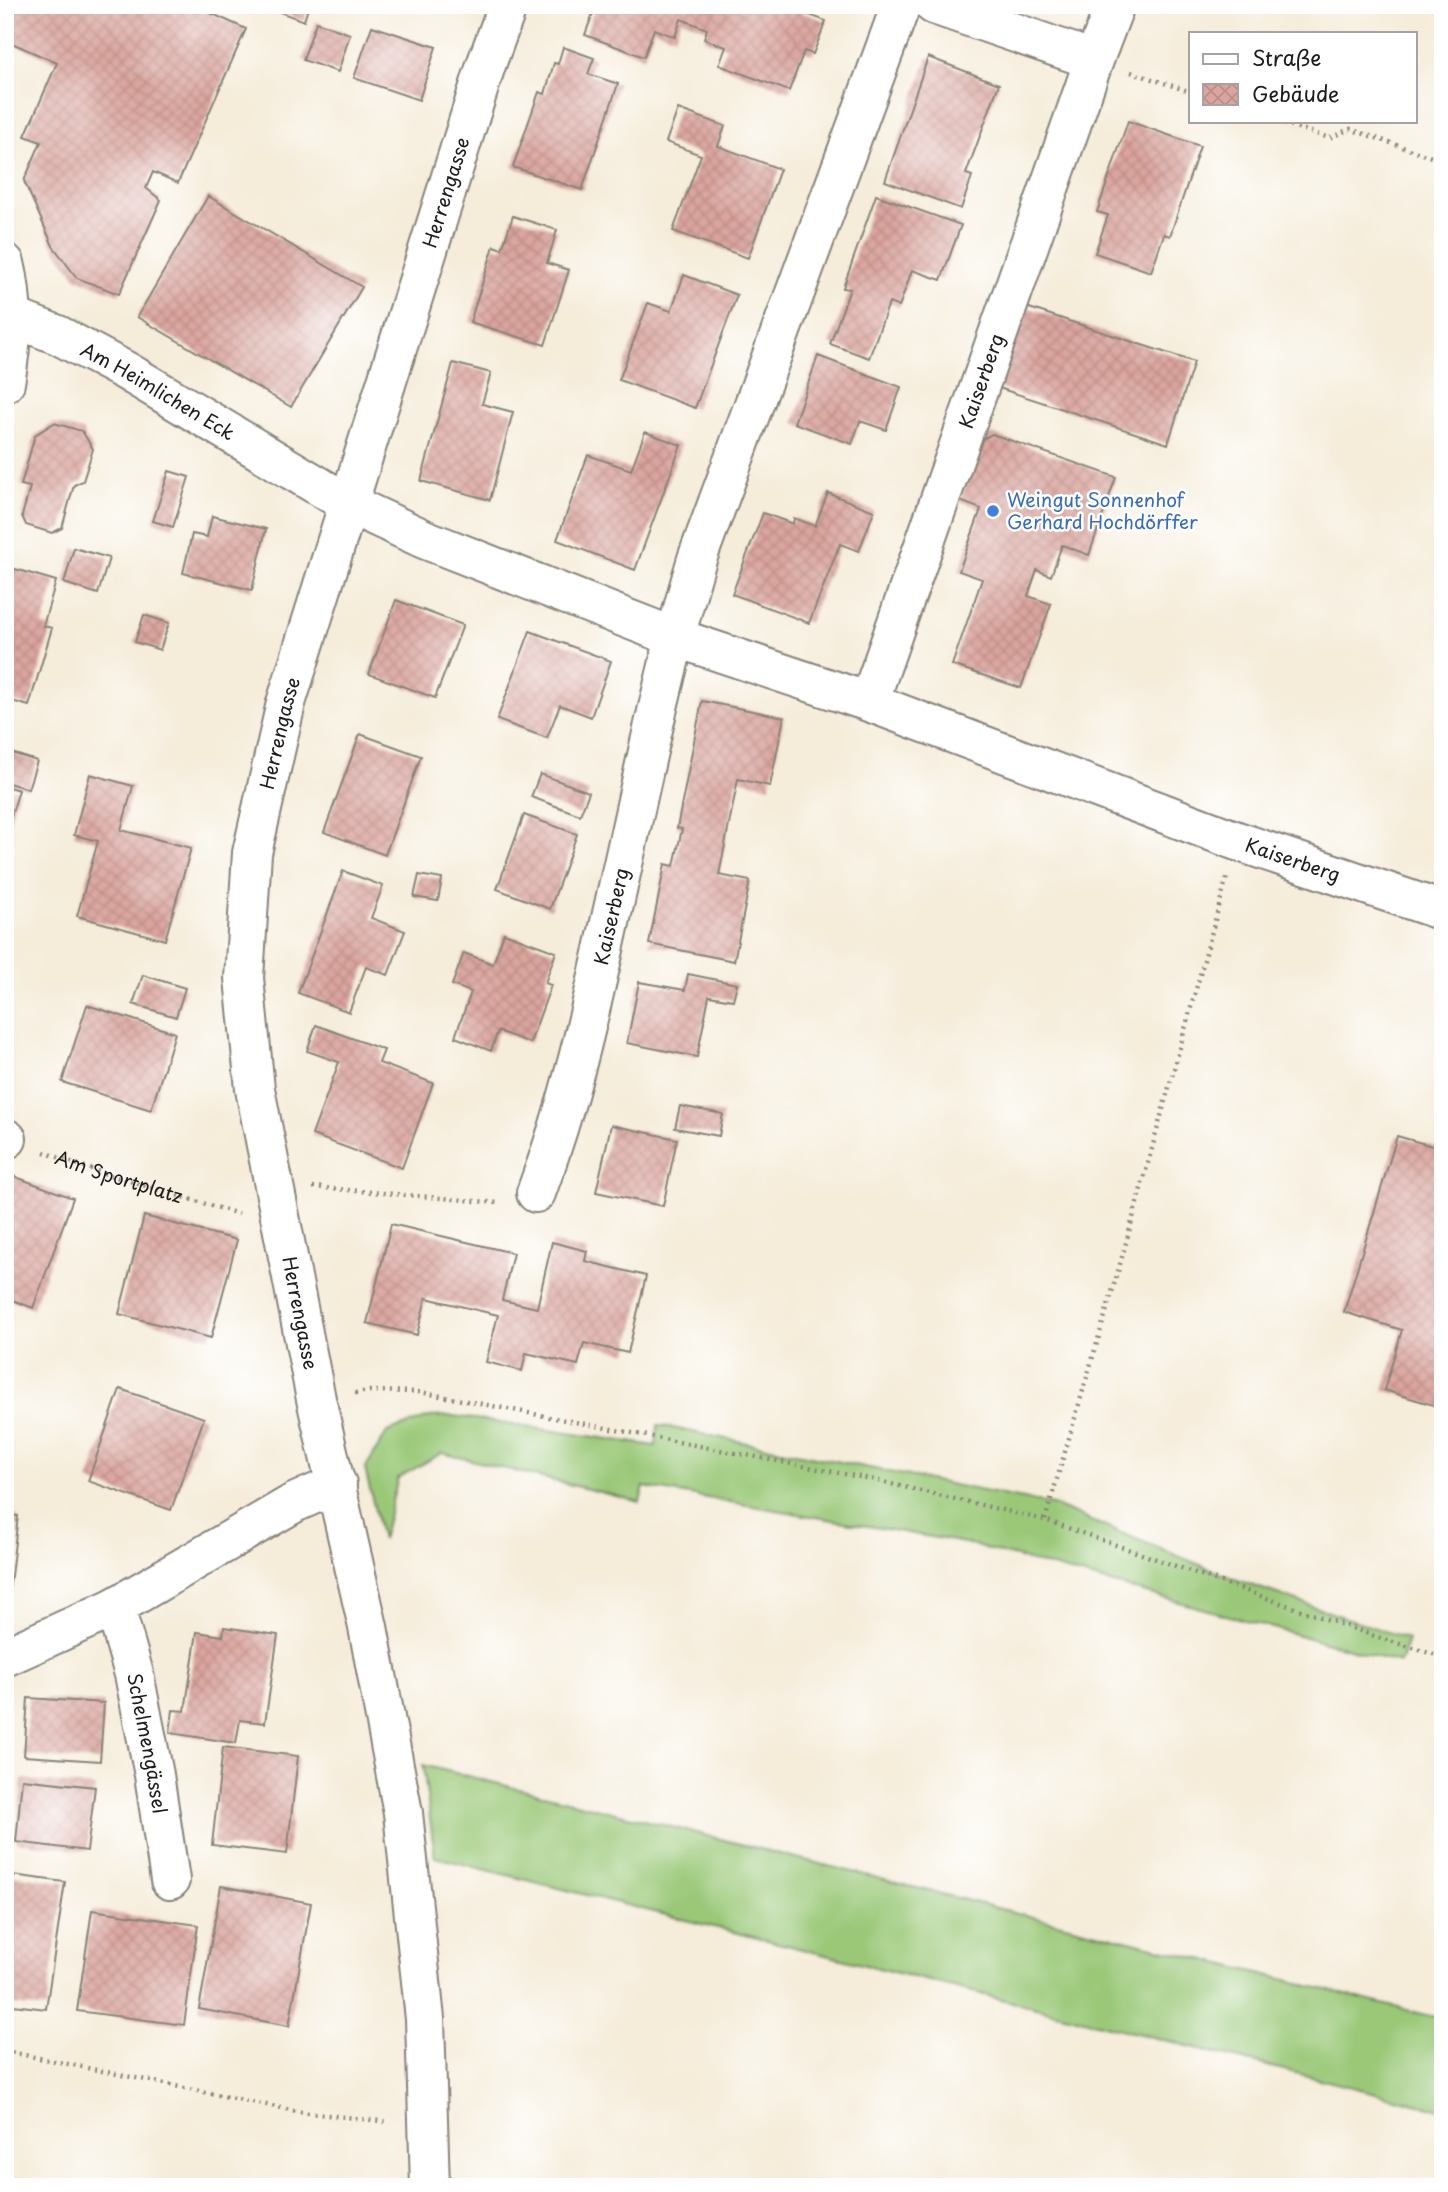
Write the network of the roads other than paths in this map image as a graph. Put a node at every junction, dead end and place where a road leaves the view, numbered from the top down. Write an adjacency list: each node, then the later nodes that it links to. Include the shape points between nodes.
1 (508, 5): 9 (street, Herrengasse)
2 (901, 5): 10 (street, Kaiserberg, via 707,534)
3 (934, 5): 5 (street)
4 (1115, 5): 5 (street, Kaiserberg)
5 (1094, 60): 11 (street, Kaiserberg)
6 (5, 263): 7 (street)
7 (12, 317): 8 (street); 9 (street, Am Heimlichen Eck, via 126,371)
8 (5, 383)
9 (347, 503): 10 (street, Kaiserberg, via 424,539); 14 (street, Herrengasse, via 286,704 252,853 244,978 255,1088)
10 (674, 637): 11 (street, Kaiserberg); 13 (street, Kaiserberg, via 580,1059)
11 (869, 702): 12 (street, Kaiserberg, via 1237,841)
12 (1443, 911)
13 (536, 1193)
14 (337, 1483): 15 (street, via 294,1503); 18 (street, Herrengasse, via 403,1813 425,2019)
15 (115, 1607): 16 (street); 17 (street, Schelmengässel, via 134,1674)
16 (5, 1657)
17 (170, 1880)
18 (430, 2187)

